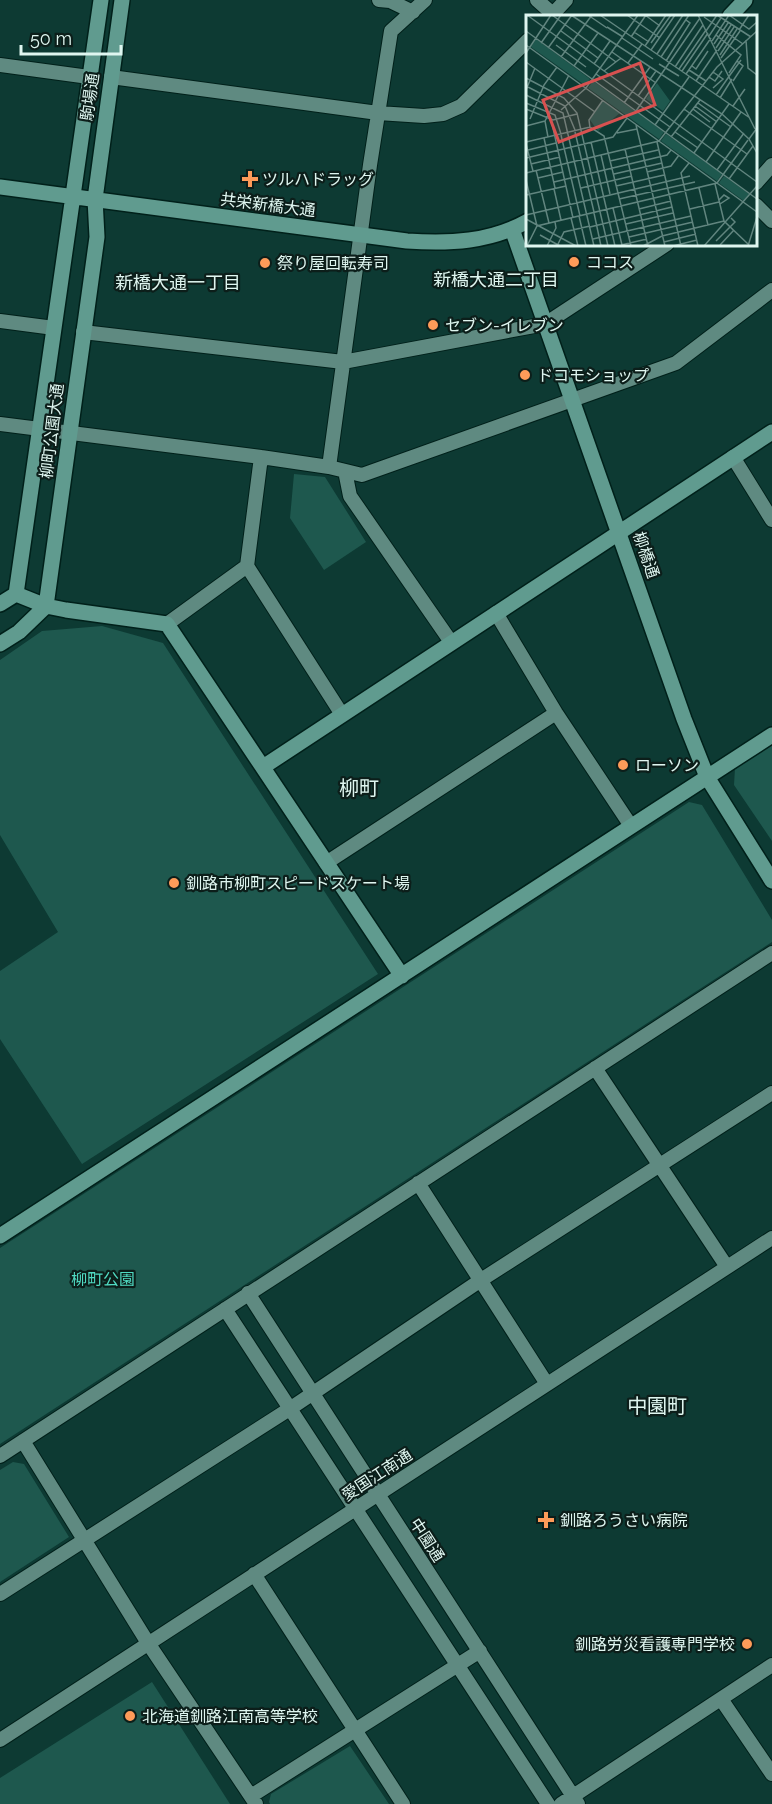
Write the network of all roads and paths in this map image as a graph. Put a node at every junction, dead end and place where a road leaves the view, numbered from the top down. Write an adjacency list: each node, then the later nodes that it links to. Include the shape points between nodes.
1 (101, 0): 14 (street, 駒場通)
2 (122, 0): 15 (street, 駒場通)
3 (379, 0): 8 (street)
4 (425, 0): 8 (street)
5 (537, 0): 9 (street)
6 (567, 0): 10 (street)
7 (746, 0): 11 (street)
8 (413, 12): 16 (street, via 391,31)
9 (552, 15)
10 (554, 15)
11 (731, 15)
12 (526, 42): 16 (street, via 461,106 443,114 424,116)
13 (0, 65): 14 (street)
14 (89, 77): 20 (street, 駒場通)
15 (111, 77): 16 (street); 21 (street, 駒場通)
16 (378, 113): 26 (street)
17 (772, 165): 18 (street)
18 (757, 182)
19 (0, 188): 20 (street, 共栄新橋大通)
20 (74, 197): 21 (street, 共栄新橋大通); 31 (street, 柳町公園大通)
21 (95, 199): 26 (street, 共栄新橋大通); 32 (street, 柳町公園大通, via 97,237)
22 (757, 207): 23 (street)
23 (772, 221)
24 (526, 222): 25 (street, 共栄新橋大通)
25 (512, 229): 26 (street, 共栄新橋大通, via 486,238 440,243); 30 (street, 柳橋通)
26 (360, 235): 33 (street)
27 (664, 246): 30 (street)
28 (772, 290): 34 (street, via 676,363)
29 (0, 321): 31 (street)
30 (545, 324): 33 (street); 34 (street, 柳橋通)
31 (54, 328): 36 (street, 柳町公園大通)
32 (83, 332): 33 (street); 37 (street, 柳町公園大通)
33 (344, 362): 41 (street)
34 (572, 401): 42 (street, via 362,475); 44 (street, 柳橋通)
35 (0, 424): 36 (street)
36 (40, 430): 37 (street); 46 (street, 柳町公園大通)
37 (70, 432): 39 (street); 48 (street, 柳町公園大通)
38 (772, 432): 40 (street)
39 (261, 457): 41 (street); 45 (street)
40 (733, 458): 43 (street); 44 (street)
41 (329, 467): 42 (street)
42 (345, 471): 51 (street, via 350,496)
43 (772, 519)
44 (619, 532): 49 (street); 57 (street, 柳橋通)
45 (247, 566): 50 (street); 53 (street)
46 (16, 594): 47 (street); 48 (street)
47 (0, 604)
48 (46, 606): 50 (street); 52 (street)
49 (496, 613): 51 (street); 54 (street)
50 (167, 624): 56 (street)
51 (451, 642): 53 (street)
52 (0, 644)
53 (341, 713): 56 (street)
54 (556, 713): 58 (street); 59 (street)
55 (772, 735): 57 (street)
56 (263, 767): 59 (street)
57 (707, 777): 58 (street); 60 (street, 柳橋通)
58 (631, 826): 62 (street)
59 (326, 863): 62 (street)
60 (772, 881)
61 (772, 953): 63 (street)
62 (402, 976): 67 (street)
63 (595, 1068): 65 (street); 66 (street)
64 (772, 1093): 65 (street)
65 (659, 1165): 69 (street); 70 (street)
66 (418, 1183): 70 (street); 71 (street)
67 (0, 1236)
68 (772, 1238): 69 (street, 愛国江南通)
69 (727, 1267): 73 (street, 愛国江南通)
70 (481, 1280): 73 (street); 74 (street)
71 (248, 1293): 72 (street); 74 (street, 中園通)
72 (225, 1309): 75 (street); 76 (street)
73 (547, 1384): 78 (street, 愛国江南通)
74 (312, 1393): 75 (street); 78 (street, 中園通)
75 (291, 1408): 79 (street); 80 (street)
76 (23, 1441): 77 (street); 80 (street)
77 (0, 1456)
78 (378, 1494): 79 (street, 愛国江南通); 84 (street, 中園通)
79 (356, 1508): 81 (street, 愛国江南通); 85 (street)
80 (84, 1539): 82 (street); 83 (street)
81 (254, 1574): 83 (street, 愛国江南通); 88 (street)
82 (0, 1594)
83 (148, 1643): 89 (street, 愛国江南通); 91 (street)
84 (480, 1652): 85 (street); 92 (street, 中園通)
85 (459, 1665): 88 (street); 94 (street)
86 (772, 1665): 87 (street)
87 (721, 1699): 90 (street); 92 (street)
88 (355, 1731): 91 (street); 93 (street)
89 (0, 1740)
90 (772, 1774)
91 (253, 1800)
92 (571, 1802)
93 (403, 1804)
94 (548, 1804)

